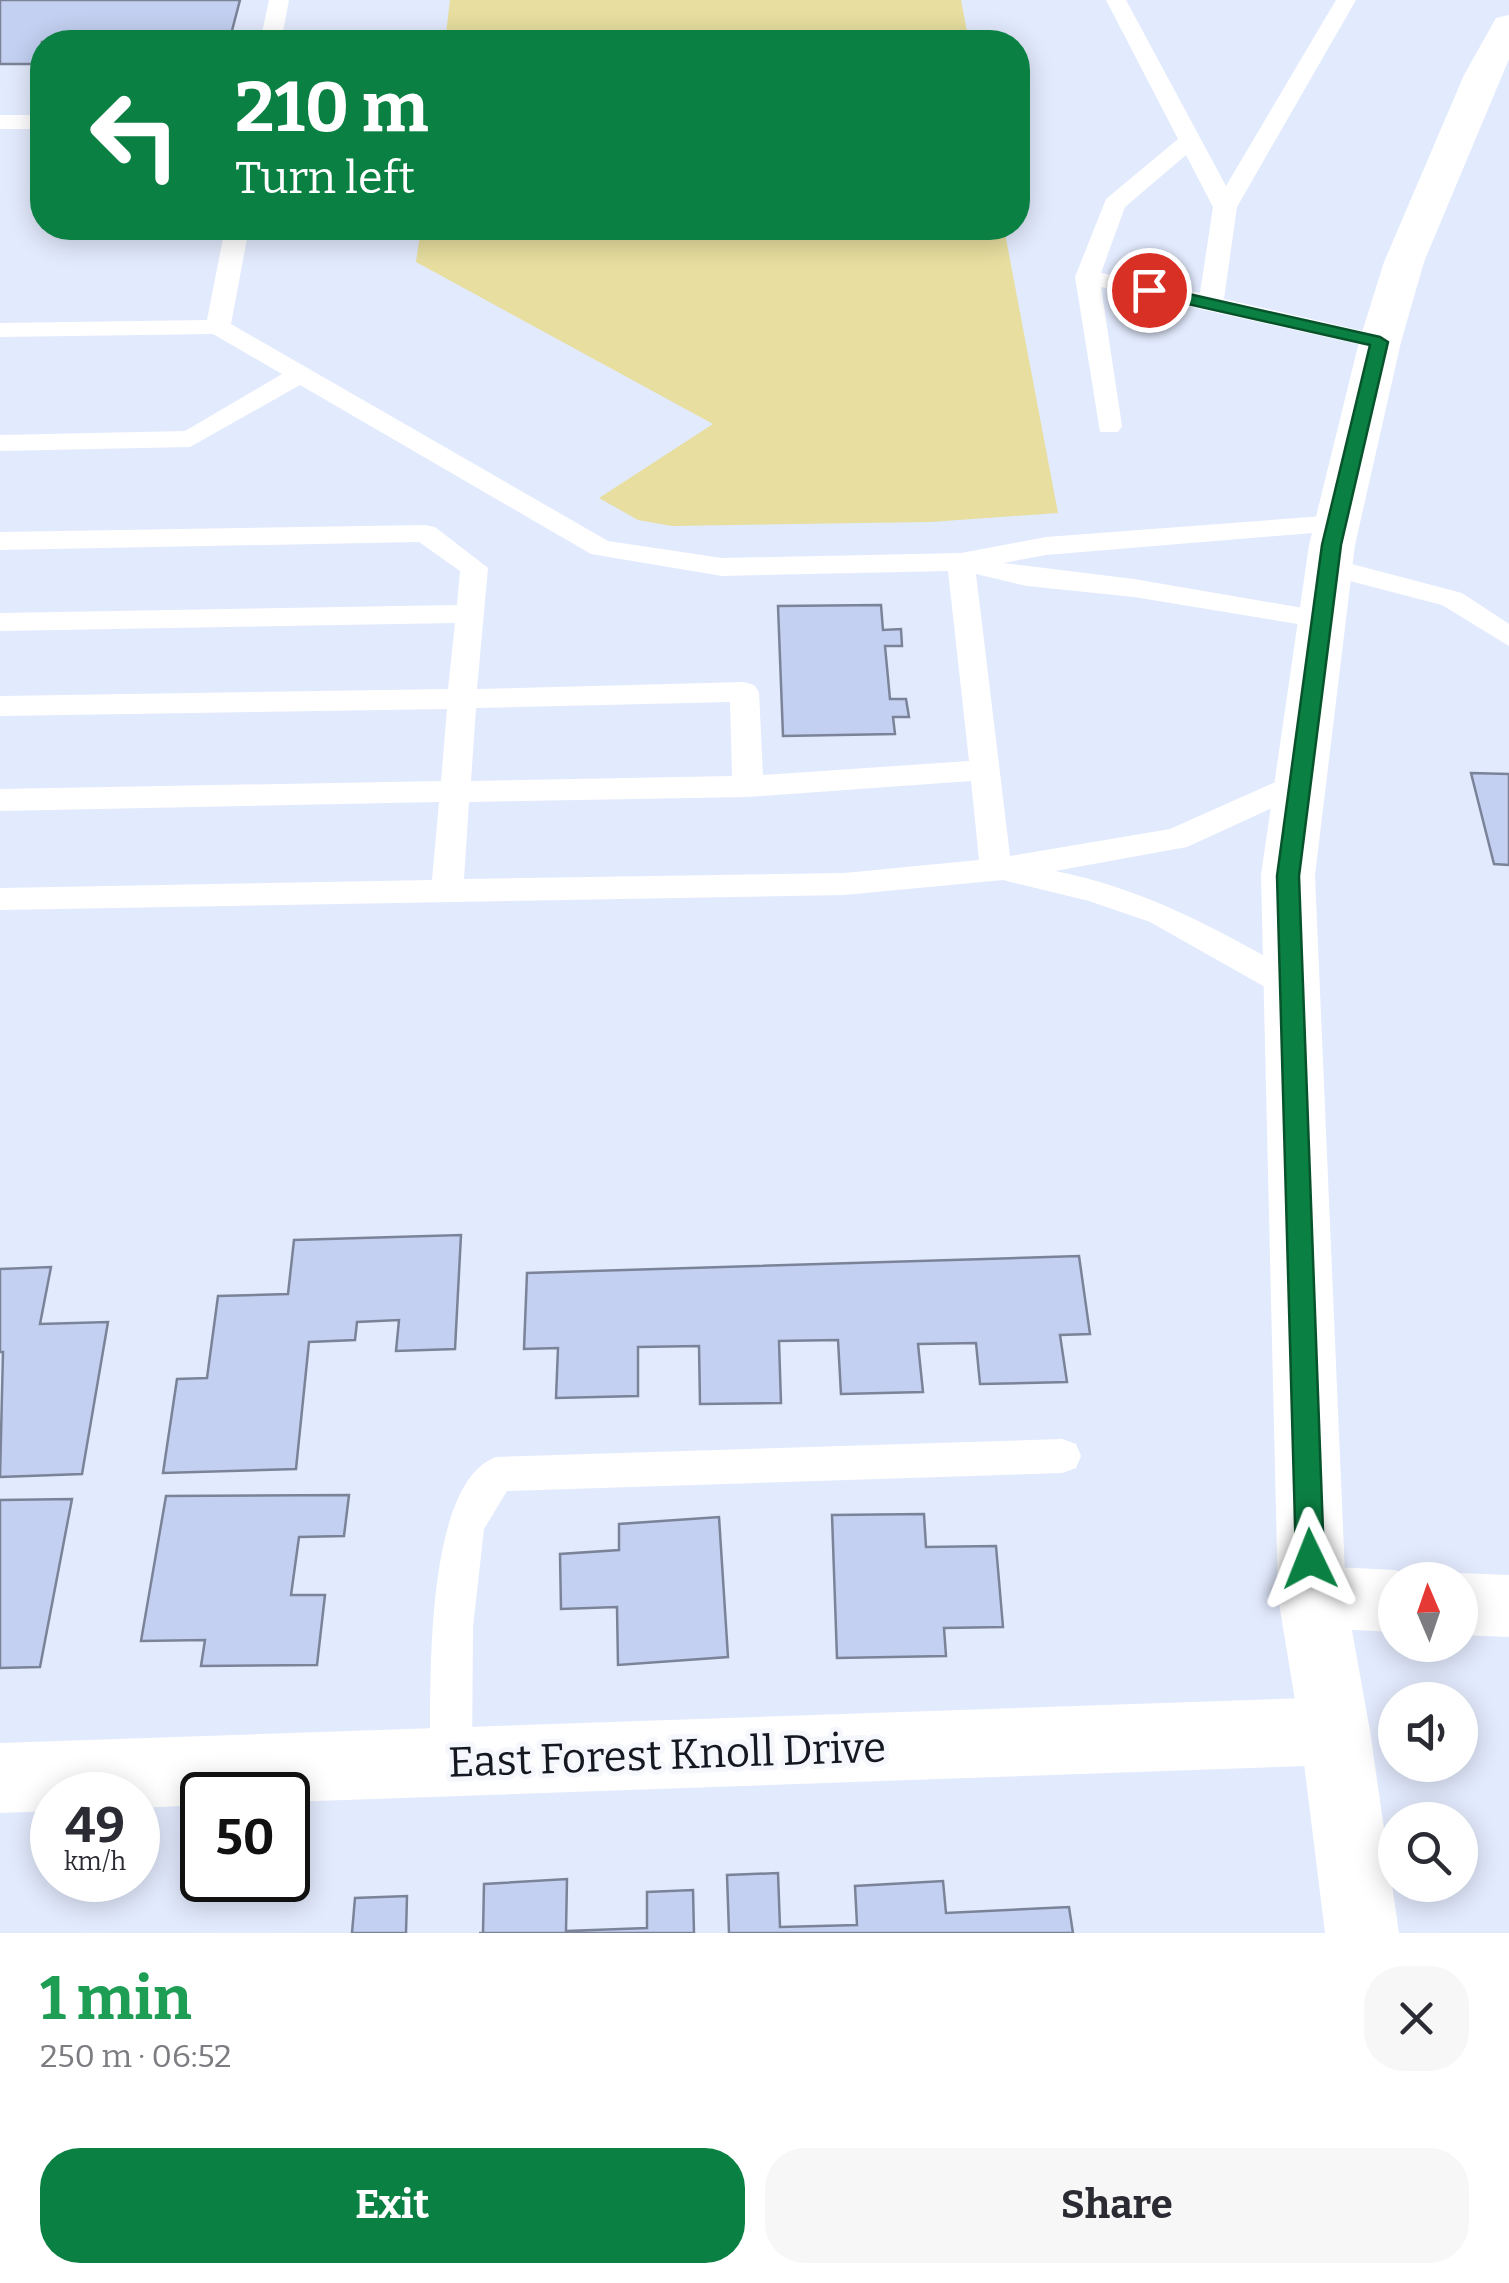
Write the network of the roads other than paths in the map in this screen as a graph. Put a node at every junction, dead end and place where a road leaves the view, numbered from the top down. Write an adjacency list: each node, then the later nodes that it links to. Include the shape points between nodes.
1 (279, 0): 5 (lane)
2 (1116, 0): 8 (lane)
3 (1346, 0): 9 (lane)
4 (1509, 26): 15 (main road, via 1404,262)
5 (273, 30)
6 (0, 122): 7 (lane)
7 (30, 122)
8 (1190, 141): 9 (lane); 11 (lane, via 1114,204)
9 (1225, 207): 12 (lane)
10 (234, 240): 13 (lane)
11 (1088, 277): 12 (lane); 17 (lane)
12 (1211, 303): 15 (lane)
13 (218, 327): 14 (lane); 16 (lane)
14 (0, 330)
15 (1380, 342): 20 (main road)
16 (301, 374): 18 (lane, via 190,439); 21 (lane, via 600,548 722,568)
17 (1109, 426)
18 (0, 442)
19 (0, 541): 22 (lane, via 425,532 474,568)
20 (1333, 545): 21 (lane, via 1046,546); 23 (main road); 25 (lane, via 1452,599)
21 (961, 562): 23 (lane); 28 (lane)
22 (470, 614): 24 (lane); 26 (lane)
23 (1322, 619): 29 (main road)
24 (0, 622)
25 (1509, 638)
26 (462, 700): 27 (lane); 30 (lane, via 744,692); 31 (lane)
27 (0, 706)
28 (985, 770): 30 (lane); 33 (lane)
29 (1300, 783): 33 (lane, via 1176,839); 36 (main road, via 1288,876)
30 (748, 786): 31 (lane)
31 (455, 792): 32 (lane); 34 (lane)
32 (0, 800)
33 (996, 870): 34 (lane, via 844,884); 36 (lane, via 1093,890 1161,914)
34 (446, 893): 35 (lane)
35 (0, 899)
36 (1291, 986): 38 (main road)
37 (1062, 1456): 43 (lane, via 496,1474 465,1526 453,1627)
38 (1312, 1597): 39 (main road); 42 (main road)
39 (1378, 1600)
40 (1478, 1605): 41 (main road)
41 (1509, 1606)
42 (1335, 1731): 43 (main road, East Forest Knoll Drive); 45 (main road)
43 (451, 1762): 44 (main road, East Forest Knoll Drive)
44 (0, 1778)
45 (1362, 1933)

